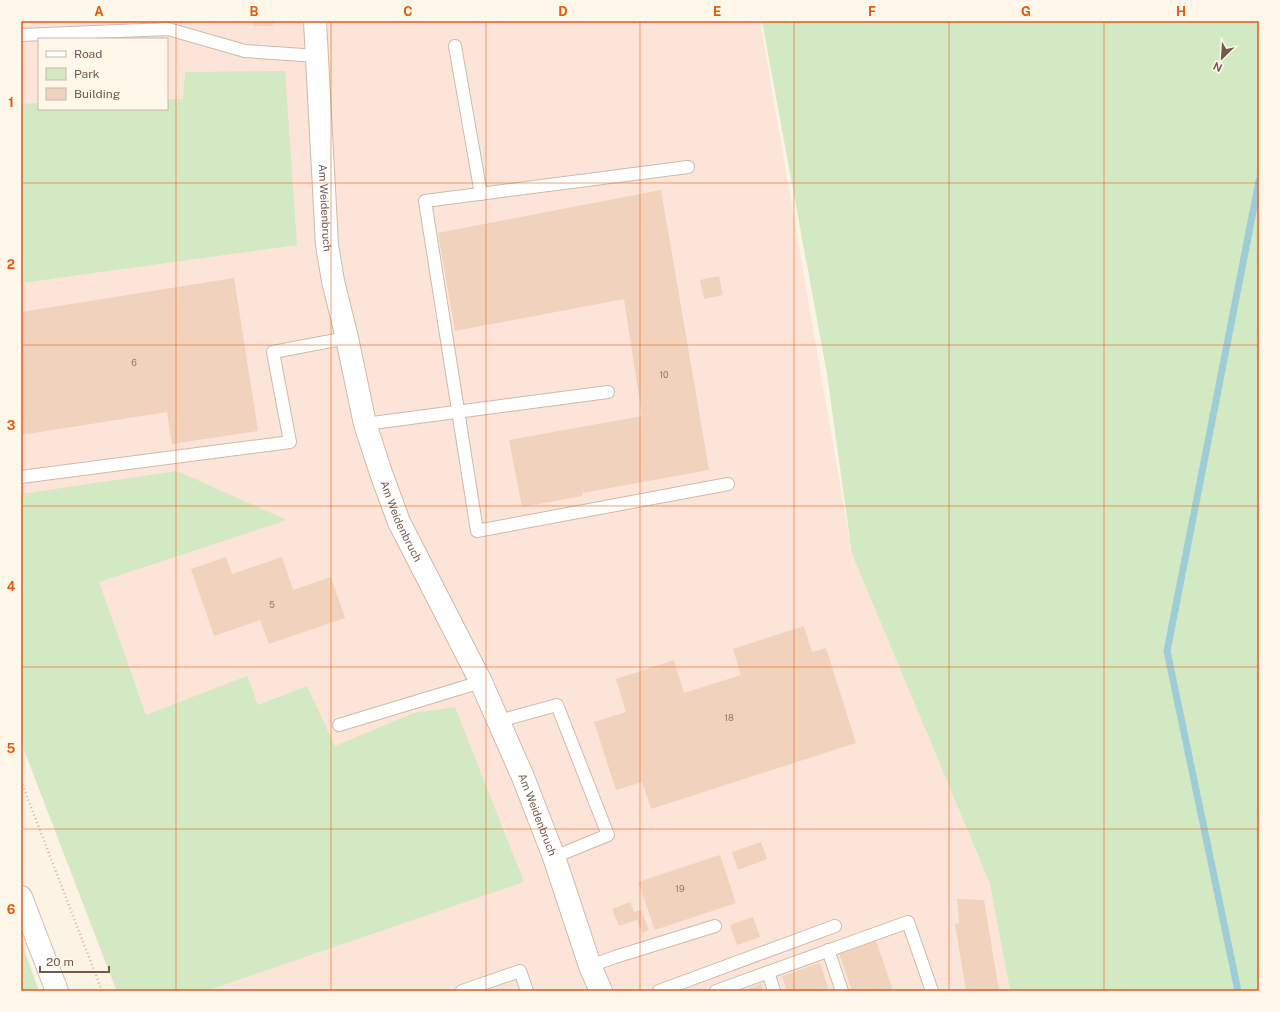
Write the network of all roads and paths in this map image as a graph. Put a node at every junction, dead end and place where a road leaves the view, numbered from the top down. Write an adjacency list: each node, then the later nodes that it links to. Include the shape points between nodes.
1 (315, 21): 4 (street, Am Weidenbruch)
2 (21, 35): 4 (lane, via 168,29 245,51)
3 (455, 46): 6 (lane)
4 (317, 56): 7 (street, Am Weidenbruch, via 327,245 333,281)
5 (688, 167): 6 (lane)
6 (481, 194): 9 (lane, via 425,201)
7 (348, 338): 10 (street, Am Weidenbruch); 11 (lane, via 273,352 290,442)
8 (608, 392): 9 (lane)
9 (458, 412): 10 (lane); 12 (lane, via 477,531)
10 (365, 424): 13 (street, Am Weidenbruch, via 399,522)
11 (21, 477)
12 (728, 484)
13 (481, 682): 14 (street, Am Weidenbruch); 15 (lane)
14 (498, 720): 17 (street, Am Weidenbruch, via 524,777); 17 (lane, via 557,705 608,835)
15 (339, 724)
16 (21, 781): 25 (path)
17 (554, 857): 22 (street, Am Weidenbruch)
18 (21, 897): 24 (street)
19 (715, 926): 22 (lane)
20 (835, 926): 29 (lane)
21 (828, 950): 23 (lane); 32 (lane); 33 (lane, via 908,922)
22 (590, 966): 28 (street, Am Weidenbruch)
23 (768, 972): 30 (lane); 31 (lane)
24 (57, 991)
25 (102, 991)
26 (462, 991): 27 (lane, via 520,971)
27 (527, 991)
28 (601, 991)
29 (659, 991)
30 (716, 991)
31 (774, 991)
32 (842, 991)
33 (932, 991)

